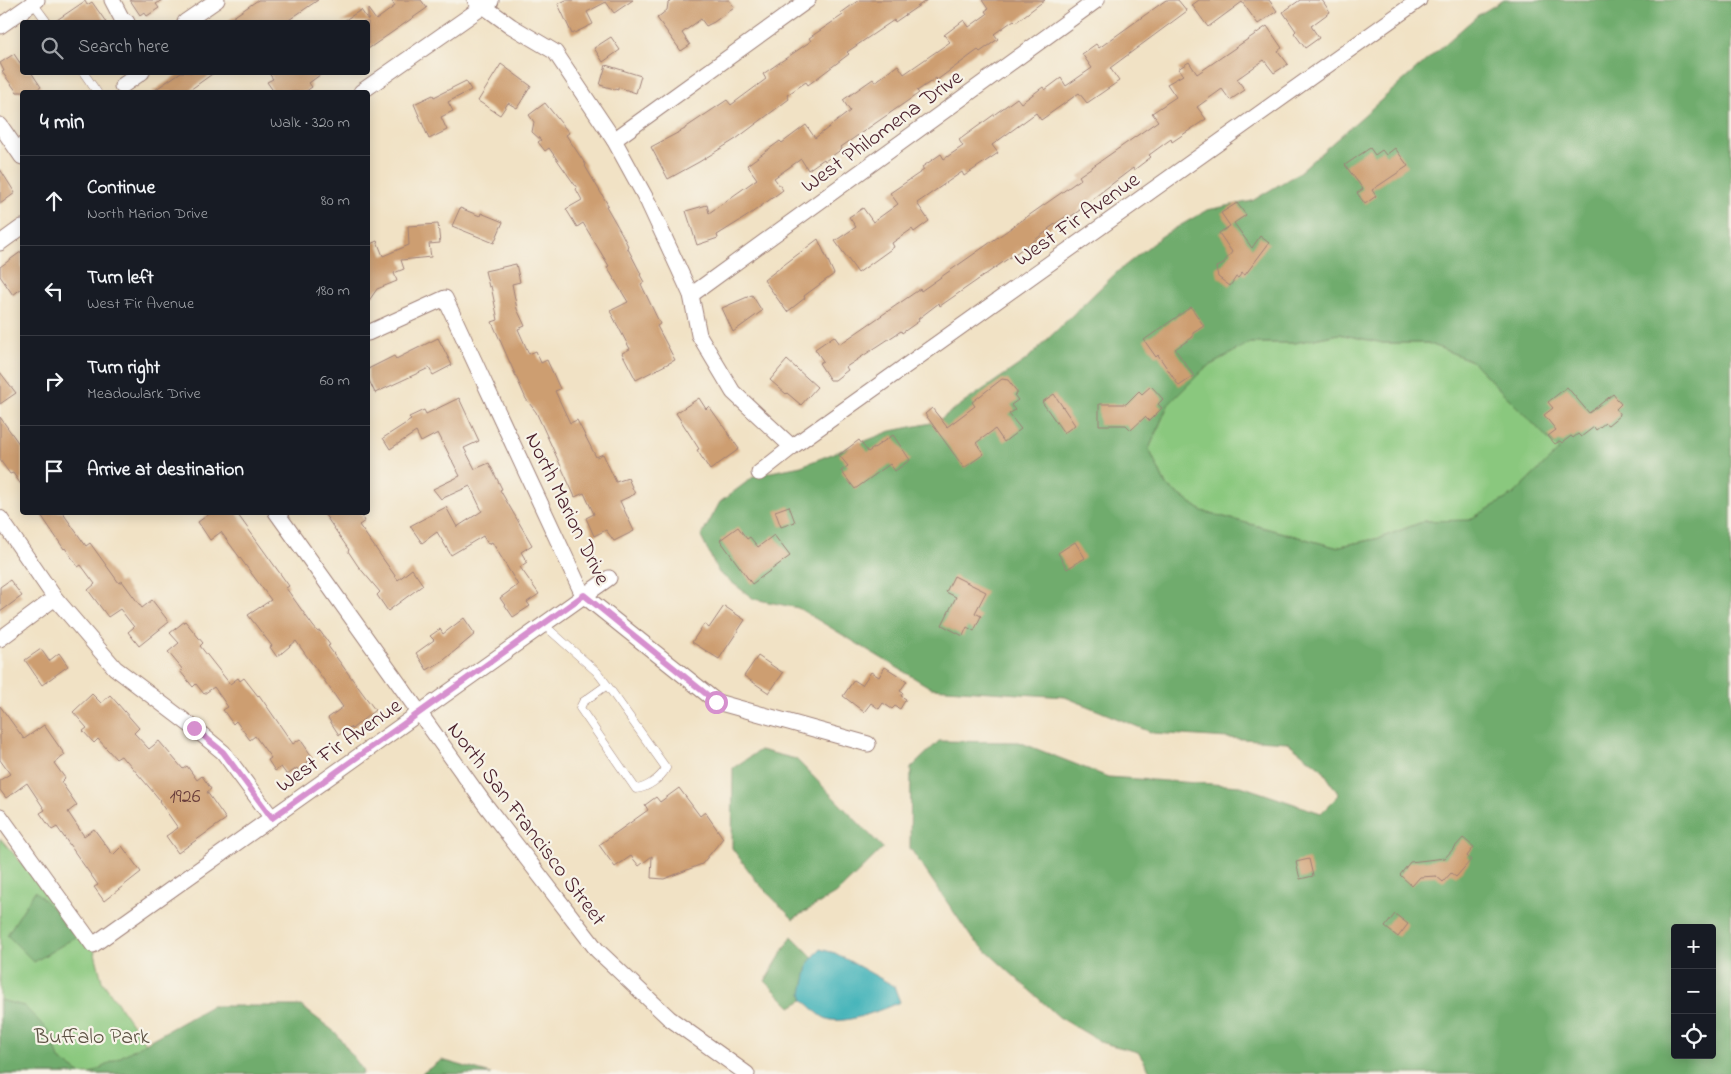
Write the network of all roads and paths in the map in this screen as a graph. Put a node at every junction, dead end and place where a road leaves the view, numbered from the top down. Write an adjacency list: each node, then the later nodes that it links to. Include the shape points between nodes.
1 (112, 0): 9 (street)
2 (217, 0): 10 (street)
3 (808, 0): 18 (street)
4 (1096, 0): 22 (street, West Philomena Drive)
5 (1419, 0): 24 (street, West Fir Avenue)
6 (35, 1): 8 (lane); 11 (street)
7 (484, 2): 16 (street); 18 (street, via 511,26 555,52)
8 (46, 20)
9 (124, 20)
10 (187, 20)
11 (0, 26)
12 (85, 75): 15 (lane)
13 (138, 75): 14 (street)
14 (122, 86)
15 (96, 90)
16 (363, 90)
17 (0, 126): 19 (street)
18 (614, 140): 22 (street, via 648,202)
19 (20, 154)
20 (20, 228): 21 (street)
21 (0, 243)
22 (691, 295): 24 (street, via 698,335 733,392)
23 (371, 331): 29 (street, North Marion Drive, via 445,298)
24 (792, 447): 25 (street, West Fir Avenue)
25 (760, 473)
26 (278, 515): 34 (street, North San Francisco Street)
27 (0, 518): 30 (street)
28 (608, 578): 29 (street, West Fir Avenue)
29 (584, 595): 31 (street, West Fir Avenue); 35 (street, North Marion Drive, via 716,702)
30 (55, 598): 32 (street); 37 (street, via 115,668 223,752)
31 (543, 624): 33 (lane, via 598,672); 34 (street, West Fir Avenue)
32 (0, 638)
33 (607, 685): 33 (lane, via 666,768 663,775 642,788 636,788 580,708 583,702)
34 (419, 712): 37 (street, West Fir Avenue); 38 (street, North San Francisco Street, via 597,950 668,1018)
35 (868, 744)
36 (0, 816): 37 (street, West Fir Avenue, via 93,945)
37 (272, 818)
38 (747, 1074)

